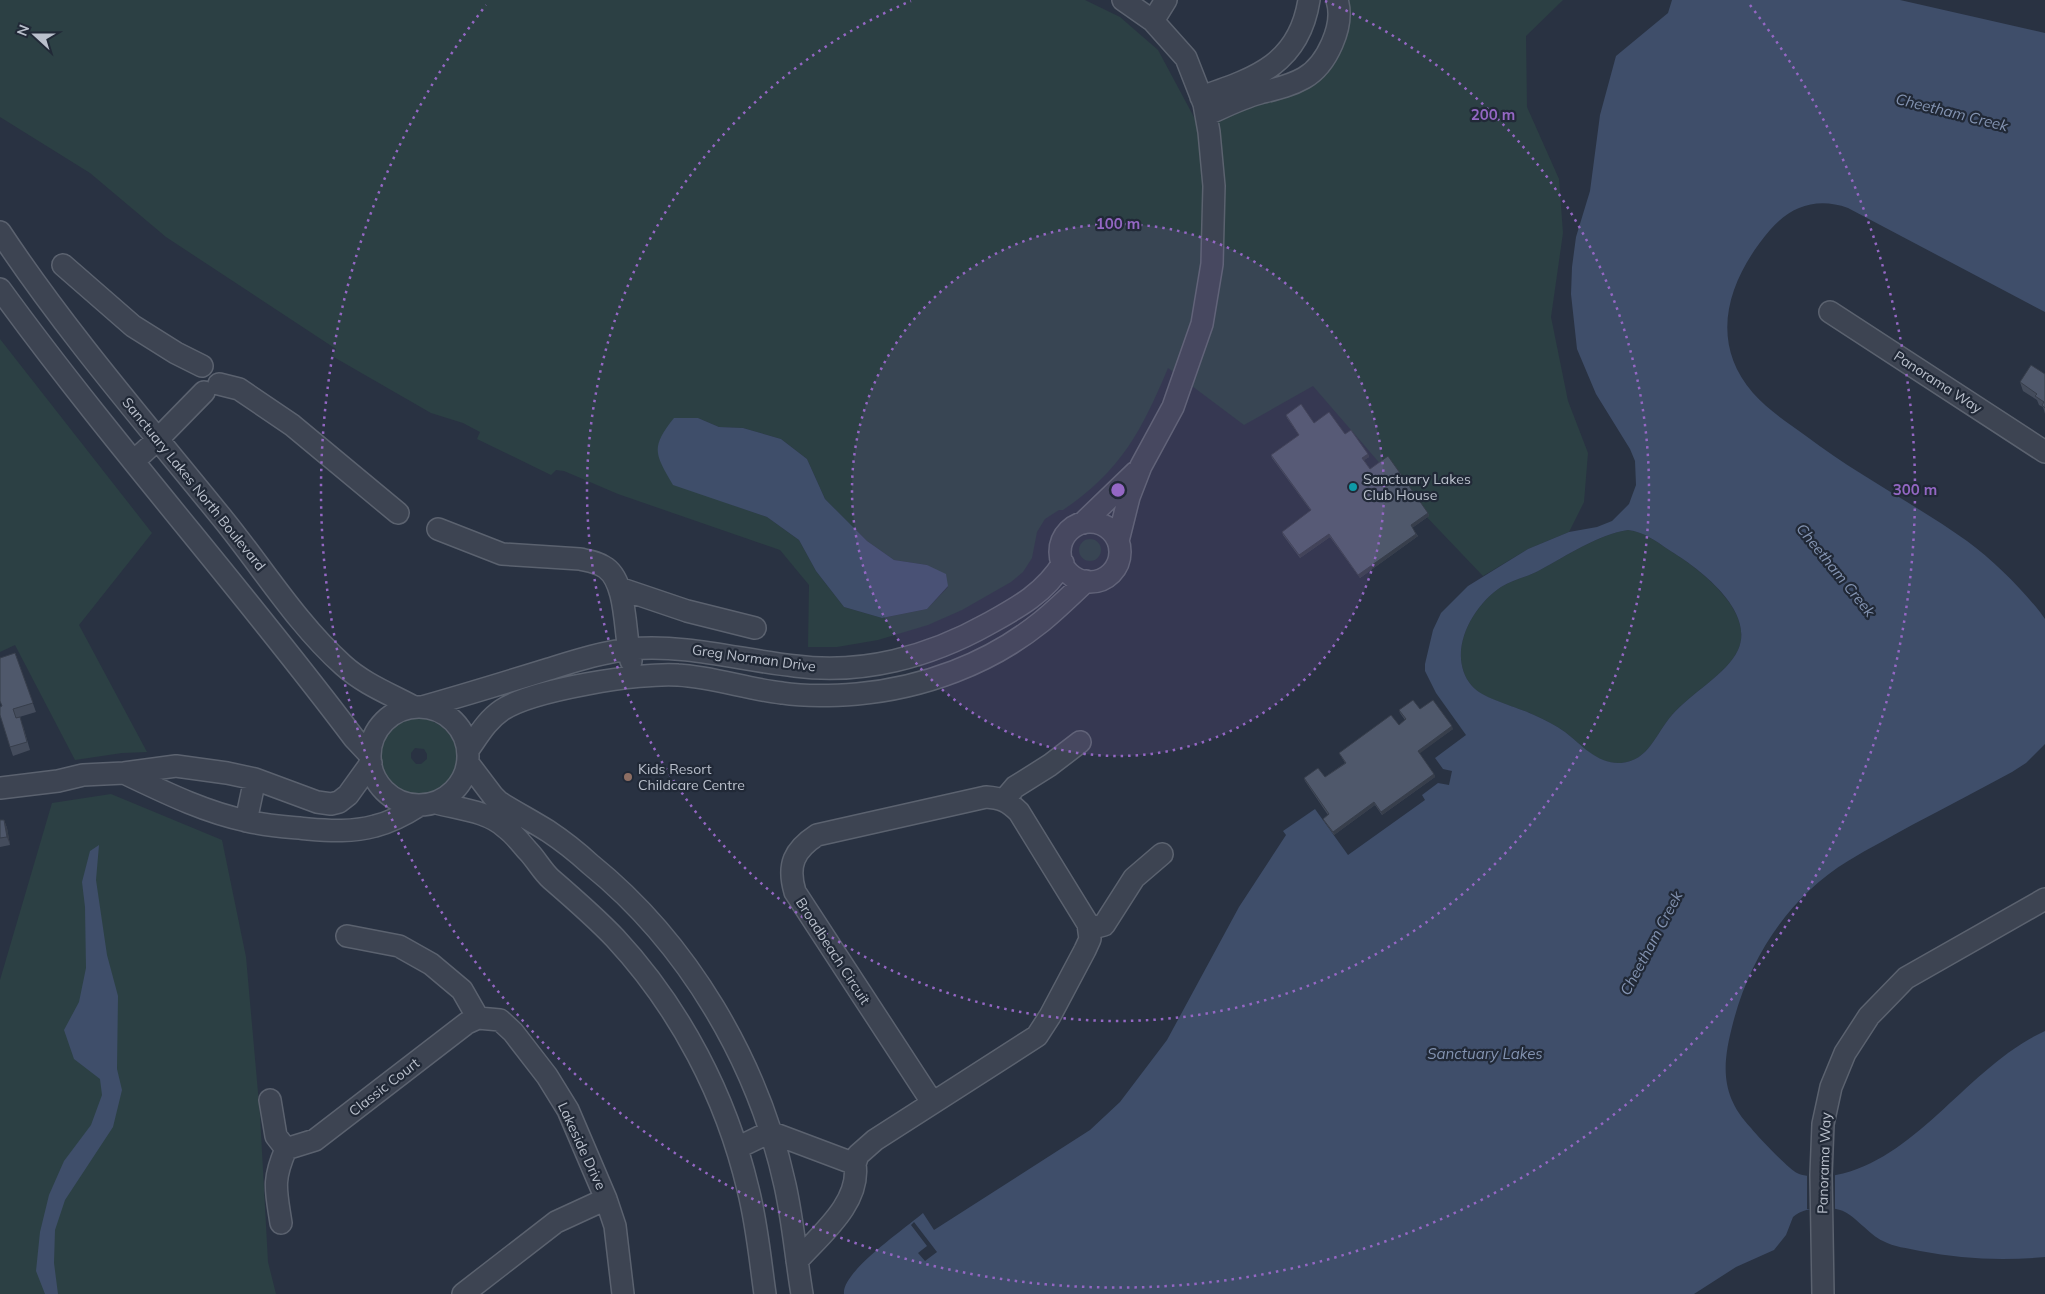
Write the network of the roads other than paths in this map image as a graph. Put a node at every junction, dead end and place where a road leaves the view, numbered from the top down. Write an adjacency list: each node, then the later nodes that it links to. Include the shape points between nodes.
1 (1123, 0): 5 (street, Greg Norman Drive)
2 (1166, 0): 5 (street)
3 (1309, 0): 6 (street)
4 (1337, 0): 7 (street)
5 (1153, 21): 8 (street, Greg Norman Drive, via 1186,58)
6 (1302, 30): 7 (street); 8 (street, via 1287,52 1264,71)
7 (1335, 38): 8 (street, via 1306,78 1278,90 1232,102)
8 (1204, 105): 17 (street, Greg Norman Drive, via 1214,186 1212,264 1202,324 1173,407)
9 (0, 232): 14 (street, Sanctuary Lakes North Boulevard, via 54,309)
10 (63, 265): 13 (street, via 133,326 176,353)
11 (0, 289): 16 (street)
12 (1830, 312): 15 (street, Panorama Way)
13 (203, 380): 14 (street, via 187,408); 18 (street, via 239,389 292,425)
14 (158, 439): 16 (street); 30 (street, Sanctuary Lakes North Boulevard, via 323,645 356,675)
15 (2045, 452)
16 (134, 461): 33 (street)
17 (1141, 466): 19 (street, Greg Norman Drive); 21 (street, Greg Norman Drive)
18 (398, 513)
19 (1083, 523): 21 (street, via 1092,522 1108,528); 22 (street, Greg Norman Drive, via 1066,534 1060,554)
20 (438, 529): 24 (street, via 502,554 592,561 607,568)
21 (1118, 541): 23 (street, Greg Norman Drive, via 1120,550 1116,567 1101,580)
22 (1063, 563): 23 (street, via 1068,572); 27 (street, Greg Norman Drive, via 1037,594 976,631 900,660)
23 (1086, 581): 29 (street, Greg Norman Drive, via 1039,623 960,670 906,687)
24 (619, 588): 25 (street, via 687,611); 26 (street)
25 (755, 628)
26 (627, 649): 27 (street, Greg Norman Drive, via 680,648 795,666); 28 (street); 30 (street, Greg Norman Drive)
27 (858, 667): 29 (street)
28 (635, 676): 29 (street, Greg Norman Drive, via 699,677 804,695); 32 (street, Greg Norman Drive, via 570,688 509,706 491,719)
29 (858, 694)
30 (418, 707): 32 (street, via 439,711 453,720 463,734); 33 (street, via 395,714 379,728 373,741)
31 (1080, 742): 37 (street, via 1015,787)
32 (468, 756): 38 (street, via 464,776 457,787 448,796); 47 (street, via 492,796 549,832 592,865 663,936 729,1033)
33 (371, 759): 35 (street, via 348,795 331,804); 38 (street, via 375,777 393,798 406,804)
34 (124, 773): 35 (street, via 176,766); 36 (street, via 83,775); 39 (street, via 186,802)
35 (255, 779): 39 (street)
36 (0, 788)
37 (1004, 800): 42 (street, via 1019,812); 46 (street, Broadbeach Circuit, via 986,797 817,835 802,844 793,862 791,878 795,892)
38 (428, 804): 39 (street, via 376,826 342,831); 49 (street, via 487,816 506,827 548,877 625,949 690,1040)
39 (246, 821)
40 (1162, 854): 42 (street, via 1134,878 1104,925)
41 (2045, 899): 58 (street, Panorama Way, via 1906,978 1869,1016 1845,1053 1831,1087 1823,1124)
42 (1090, 929): 46 (street, via 1085,950 1037,1036)
43 (347, 936): 44 (street, via 399,946 431,964 462,990)
44 (478, 1018): 48 (street, Classic Court, via 467,1023 315,1140); 51 (street, Lakeside Drive, via 500,1020 547,1076 568,1110)
45 (270, 1100): 48 (street, via 276,1136)
46 (932, 1102): 50 (street, via 876,1140 858,1155)
47 (770, 1132): 49 (street); 50 (street); 53 (street, via 785,1186)
48 (286, 1148): 52 (street, via 277,1168 275,1184)
49 (737, 1148): 56 (street, via 754,1218)
50 (855, 1164): 53 (street, via 857,1176 846,1203)
51 (606, 1198): 54 (street, via 556,1222); 55 (street, Lakeside Drive, via 615,1226)
52 (281, 1223)
53 (797, 1261): 57 (street)
54 (463, 1294)
55 (623, 1294)
56 (765, 1294)
57 (802, 1294)
58 (1823, 1294)

